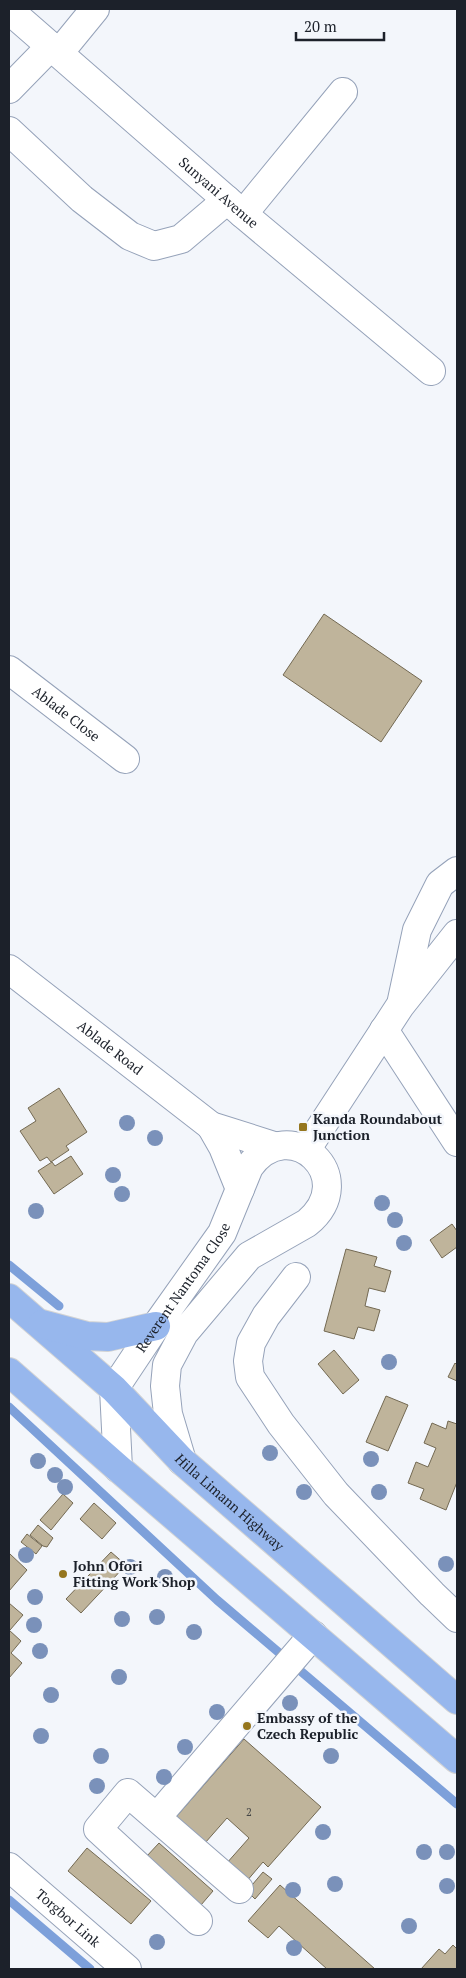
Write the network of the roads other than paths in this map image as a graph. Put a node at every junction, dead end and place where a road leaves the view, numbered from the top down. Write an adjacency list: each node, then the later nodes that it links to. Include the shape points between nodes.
1 (96, 9): 3 (street)
2 (9, 10): 3 (street, Sunyani Avenue)
3 (55, 50): 4 (street); 7 (street, Sunyani Avenue)
4 (9, 89)
5 (343, 92): 7 (street)
6 (9, 131): 7 (street, via 82,199 130,236 154,246 181,239)
7 (235, 207): 8 (street, Sunyani Avenue)
8 (431, 371)
9 (9, 670): 10 (street, Ablade Close)
10 (126, 759)
11 (457, 871): 14 (street, via 440,884 417,930)
12 (457, 934): 14 (street)
13 (9, 969): 16 (street, Ablade Road)
14 (400, 1006): 15 (street)
15 (384, 1030): 17 (street); 19 (street)
16 (211, 1126): 18 (street, Ablade Road); 20 (street, Ablade Road)
17 (457, 1142)
18 (274, 1146): 19 (street, via 285,1144); 20 (street, Reverent Nantoma Close, via 249,1166)
19 (306, 1150): 27 (street, Reverent Nantoma Close, via 322,1165 326,1175 327,1197 322,1207 307,1223 248,1256 184,1333 167,1365 168,1414)
20 (240, 1189): 24 (street, Reverent Nantoma Close, via 222,1233)
21 (296, 1277): 29 (street, via 266,1316 251,1343 250,1377 281,1424 336,1494)
22 (9, 1298): 23 (main road, Hilla Limann Highway)
23 (38, 1323): 24 (main road, via 108,1338); 26 (main road, Hilla Limann Highway)
24 (156, 1326): 26 (street, Reverent Nantoma Close)
25 (9, 1372): 28 (main road)
26 (114, 1388): 27 (main road, Hilla Limann Highway); 28 (street)
27 (182, 1461): 31 (main road, Hilla Limann Highway)
28 (118, 1468): 30 (main road)
29 (457, 1618)
30 (313, 1635): 32 (main road); 33 (street)
31 (457, 1700)
32 (457, 1759)
33 (156, 1818): 35 (street); 36 (street, via 128,1793 98,1829)
34 (9, 1867): 37 (street, Torgbor Link)
35 (239, 1889)
36 (198, 1921)
37 (127, 1969)

